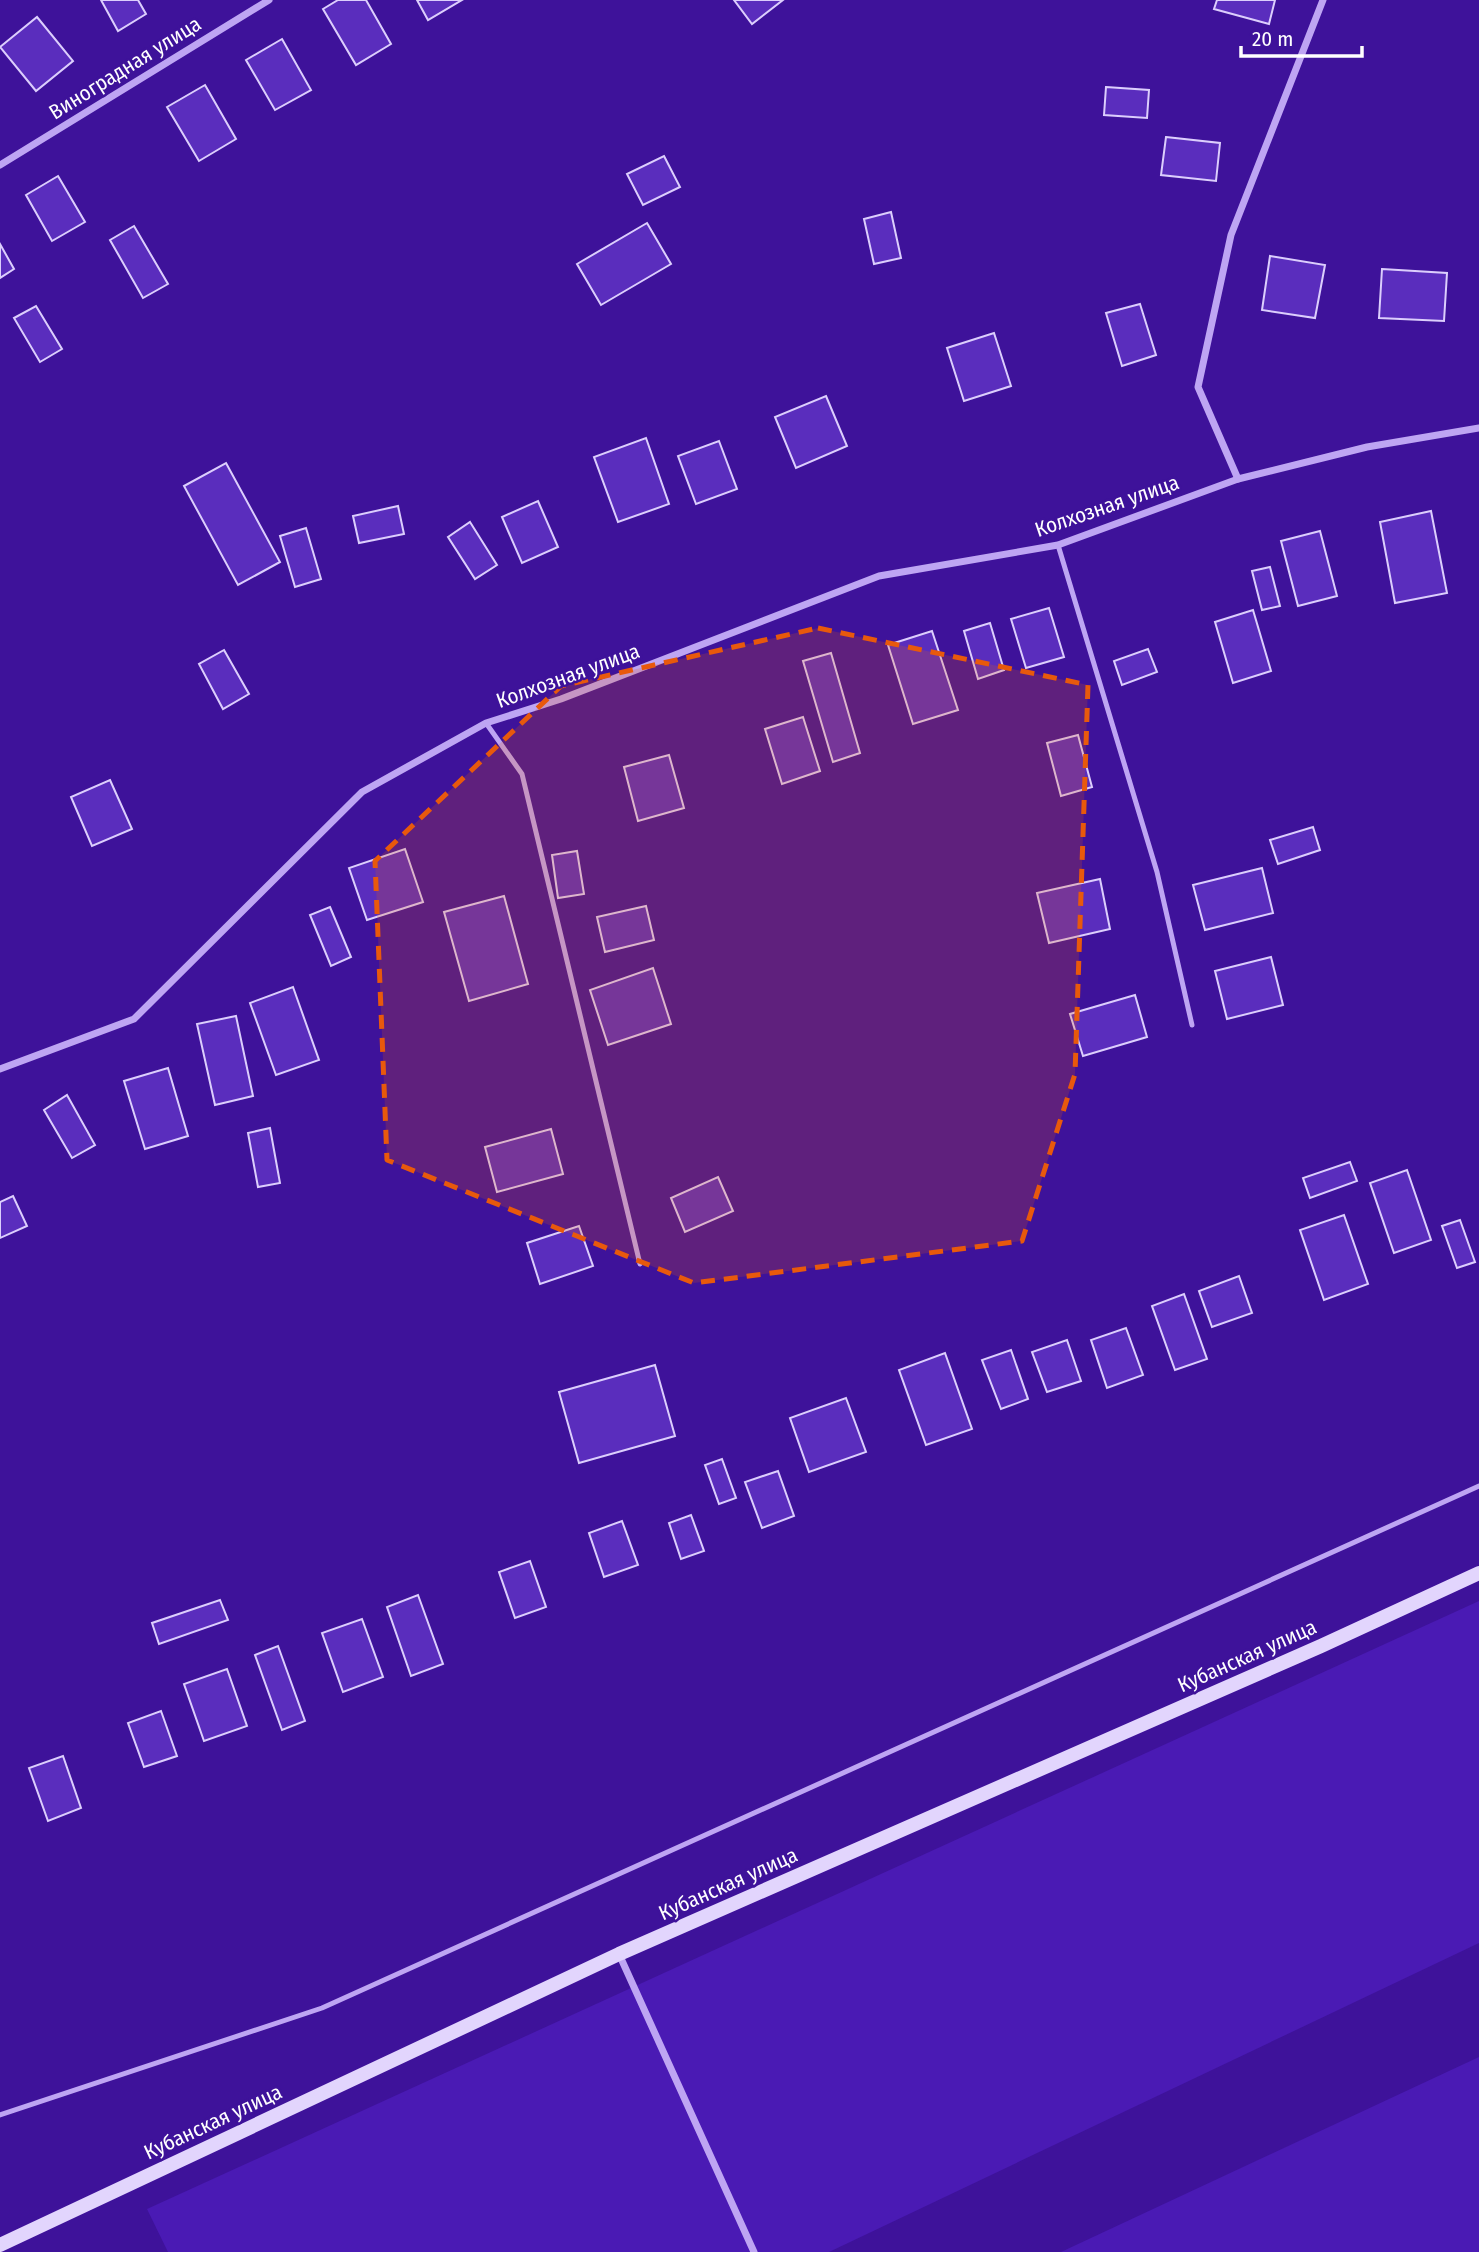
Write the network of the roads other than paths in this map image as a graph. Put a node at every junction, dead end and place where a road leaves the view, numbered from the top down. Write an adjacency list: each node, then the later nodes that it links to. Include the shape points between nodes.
1 (269, 0): 3 (street, Виноградная улица)
2 (1323, 0): 5 (street, via 1231,235 1198,387)
3 (0, 165)
4 (1479, 428): 5 (street, Колхозная улица, via 1367,447)
5 (1238, 479): 6 (street, Колхозная улица)
6 (1058, 545): 7 (street, Колхозная улица, via 879,576 561,699); 8 (lane, via 1157,872)
7 (486, 723): 9 (street, Колхозная улица, via 362,792 134,1019); 10 (lane, via 522,774)
8 (1192, 1026)
9 (0, 1069)
10 (640, 1264)
11 (1479, 1486): 14 (lane, via 322,2008)
12 (1479, 1573): 13 (main road, Кубанская улица)
13 (619, 1954): 15 (main road, Кубанская улица); 16 (street)
14 (0, 2115)
15 (0, 2245)
16 (754, 2252)

